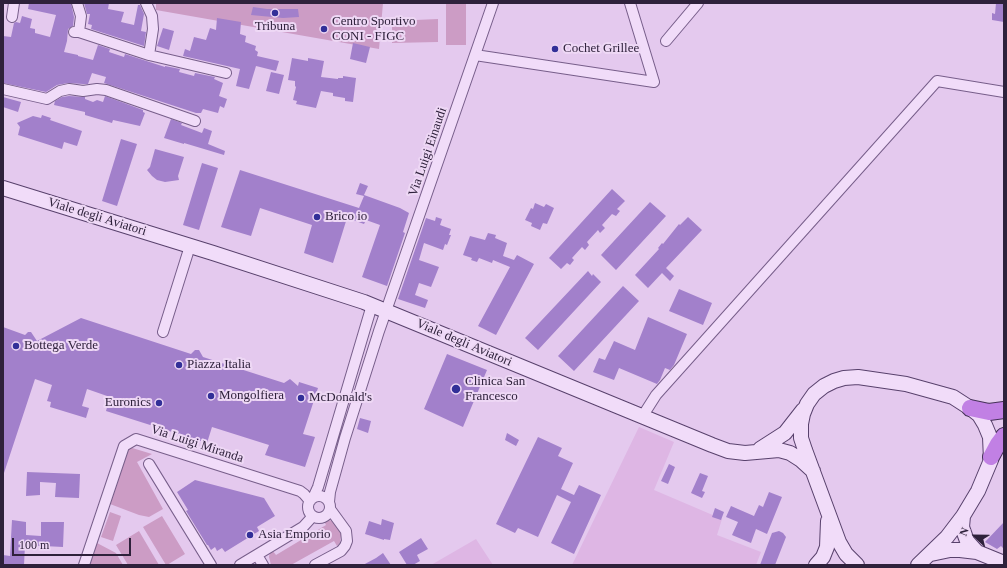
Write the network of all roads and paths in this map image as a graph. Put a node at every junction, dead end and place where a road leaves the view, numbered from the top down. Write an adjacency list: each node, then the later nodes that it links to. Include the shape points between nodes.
1 (14, 3): 7 (street)
2 (77, 3): 9 (street, via 81,16 76,32)
3 (146, 3): 9 (street, via 152,16 153,29)
4 (493, 3): 10 (street, Via Luigi Einaudi)
5 (630, 3): 10 (street, via 654,82)
6 (698, 3): 8 (street)
7 (12, 17)
8 (666, 41)
9 (149, 55): 11 (street)
10 (475, 55): 18 (street, Via Luigi Einaudi)
11 (226, 73)
12 (3, 89): 14 (street, via 47,99 69,89 106,90)
13 (1004, 92): 25 (street, via 937,81 656,395)
14 (195, 121)
15 (3, 188): 16 (main road, Viale degli Aviatori)
16 (190, 246): 17 (main road, Viale degli Aviatori); 19 (street)
17 (372, 305): 18 (main road, Viale degli Aviatori); 20 (street)
18 (386, 310): 21 (street); 25 (main road, Viale degli Aviatori)
19 (163, 332)
20 (347, 390): 21 (street); 30 (street)
21 (358, 394): 32 (street)
22 (807, 404): 23 (main road, Viale degli Aviatori, via 824,386 844,378 858,378 906,384 953,397); 27 (main road, Viale degli Aviatori, via 785,433); 31 (main road, Viale degli Aviatori, via 801,424 801,438)
23 (970, 408): 24 (highway, via 989,412); 28 (main road, Viale degli Aviatori, via 986,425 990,437)
24 (1004, 410)
25 (642, 417): 27 (main road, Viale degli Aviatori, via 728,451)
26 (1004, 436): 28 (highway)
27 (758, 451): 31 (main road, Viale degli Aviatori, via 779,450 790,453)
28 (991, 457): 37 (main road, Viale degli Aviatori, via 987,473)
29 (149, 464): 43 (street)
30 (322, 471): 32 (street); 33 (street)
31 (813, 471): 35 (main road, Viale degli Aviatori)
32 (335, 474): 34 (street)
33 (312, 500): 34 (street, via 320,496 327,499); 36 (street, via 308,508); 42 (street, Via Luigi Miranda, via 300,491 136,438 124,446)
34 (330, 505): 36 (street, via 329,513 323,518); 46 (street, via 346,531 346,546)
35 (828, 512): 47 (main road, via 827,547); 48 (main road, Viale degli Aviatori, via 839,542)
36 (313, 516): 40 (street, via 303,527)
37 (962, 516): 38 (main road, via 962,528 967,541); 39 (main road, Viale degli Aviatori, via 947,537)
38 (977, 552): 39 (main road, via 950,550); 41 (main road)
39 (930, 554): 49 (main road, Viale degli Aviatori)
40 (257, 555): 44 (street); 45 (street)
41 (1004, 563)
42 (84, 565)
43 (211, 565)
44 (240, 565)
45 (263, 565)
46 (315, 565)
47 (816, 565)
48 (857, 565)
49 (918, 565)

